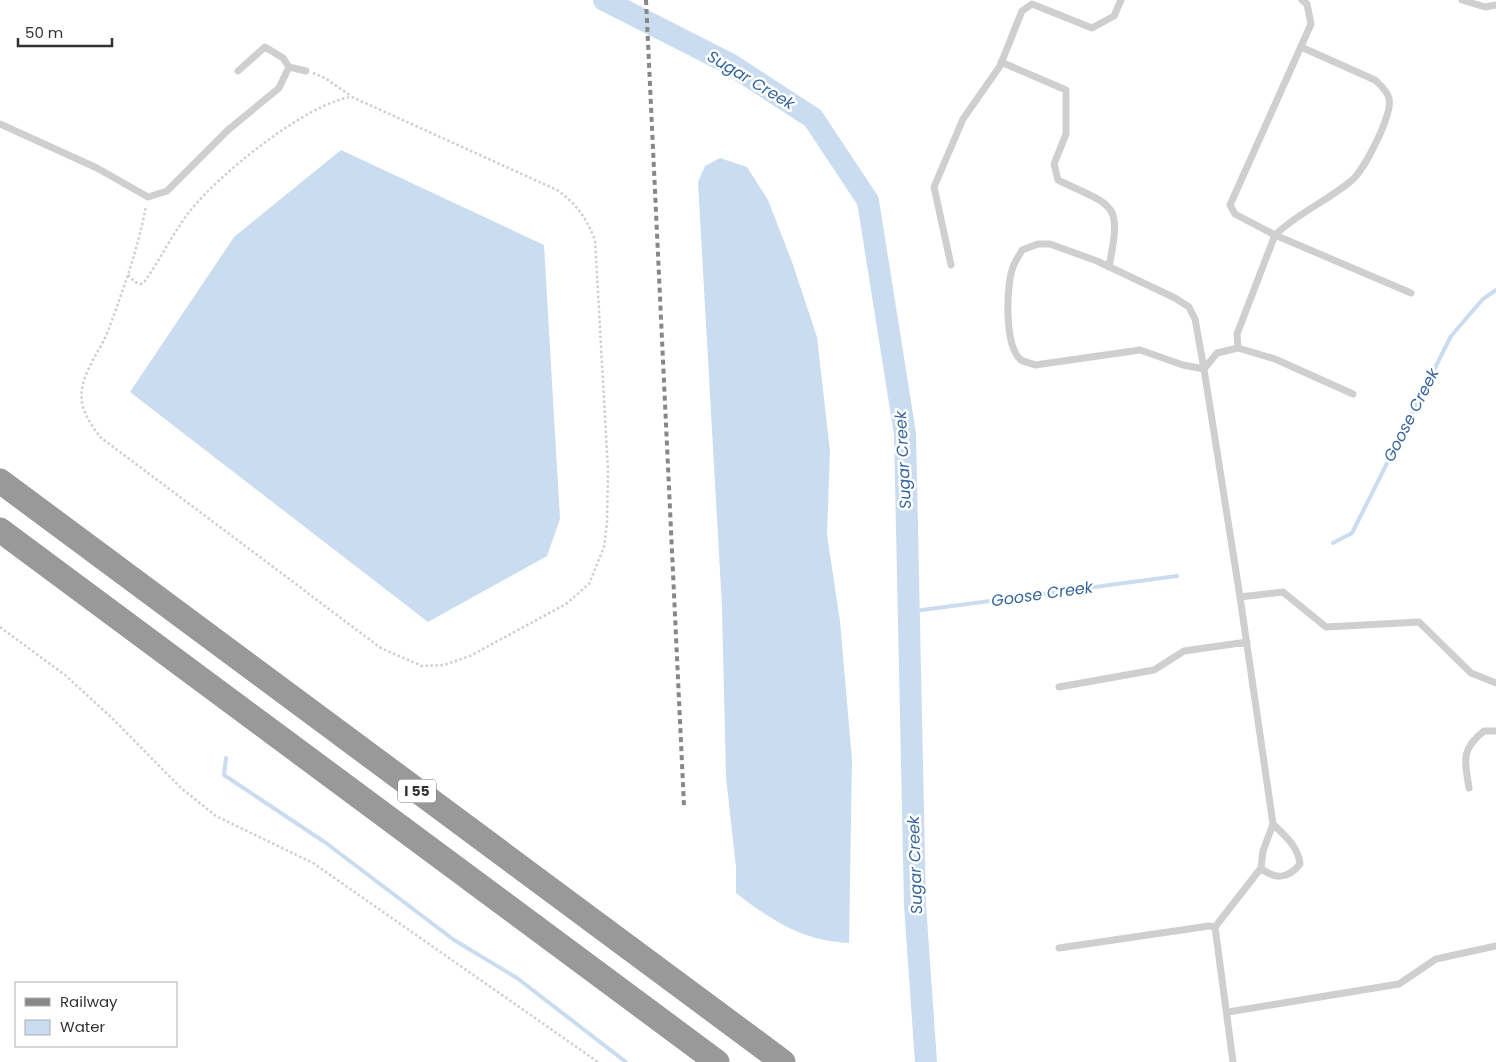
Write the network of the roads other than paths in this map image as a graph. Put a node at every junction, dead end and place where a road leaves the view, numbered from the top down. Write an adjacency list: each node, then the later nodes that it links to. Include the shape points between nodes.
1 (1120, 0): 4 (lane, via 1114,16 1092,28)
2 (1302, 0): 6 (lane, via 1307,4 1311,24)
3 (1462, 0): 5 (lane, via 1486,7)
4 (1032, 2): 7 (lane, via 1022,11)
5 (1496, 5)
6 (1301, 47): 12 (lane, via 1230,205 1235,214); 12 (lane, via 1375,80 1385,89 1388,111 1369,156 1352,181)
7 (1001, 62): 13 (lane, via 963,119 934,187); 14 (lane, via 1066,90 1066,134 1054,164 1058,180 1110,205 1116,219)
8 (289, 67): 9 (lane, via 282,58 265,48); 10 (lane); 11 (lane, via 279,88 228,130 167,191 148,197 97,168)
9 (238, 71)
10 (306, 71)
11 (0, 124)
12 (1275, 234): 15 (lane); 16 (lane, via 1237,334)
13 (950, 265)
14 (1109, 267): 17 (lane, via 1189,307 1195,319); 17 (lane, via 1050,244 1038,244 1022,250 1012,268 1008,305 1009,333 1021,360 1036,365 1140,350)
15 (1411, 293)
16 (1238, 348): 17 (lane, via 1217,353); 18 (lane, via 1275,359)
17 (1204, 369): 21 (lane)
18 (1353, 394)
19 (0, 481): 34 (highway, I 55)
20 (0, 530): 33 (highway, I 55)
21 (1240, 597): 22 (lane); 23 (lane, via 1283,592 1326,626 1419,622 1470,673)
22 (1247, 642): 24 (lane, via 1184,651 1154,670); 27 (lane)
23 (1496, 683)
24 (1059, 687)
25 (1496, 731): 26 (lane, via 1484,731 1468,747 1464,760)
26 (1469, 788)
27 (1273, 824): 28 (lane, via 1263,850); 28 (lane, via 1292,842 1300,864 1293,873 1284,877 1269,875)
28 (1261, 868): 29 (lane)
29 (1215, 927): 31 (lane); 32 (lane)
30 (1496, 946): 32 (lane, via 1436,959 1399,984)
31 (1060, 948)
32 (1228, 1012): 35 (lane)
33 (717, 1062)
34 (782, 1062)
35 (1233, 1062)

